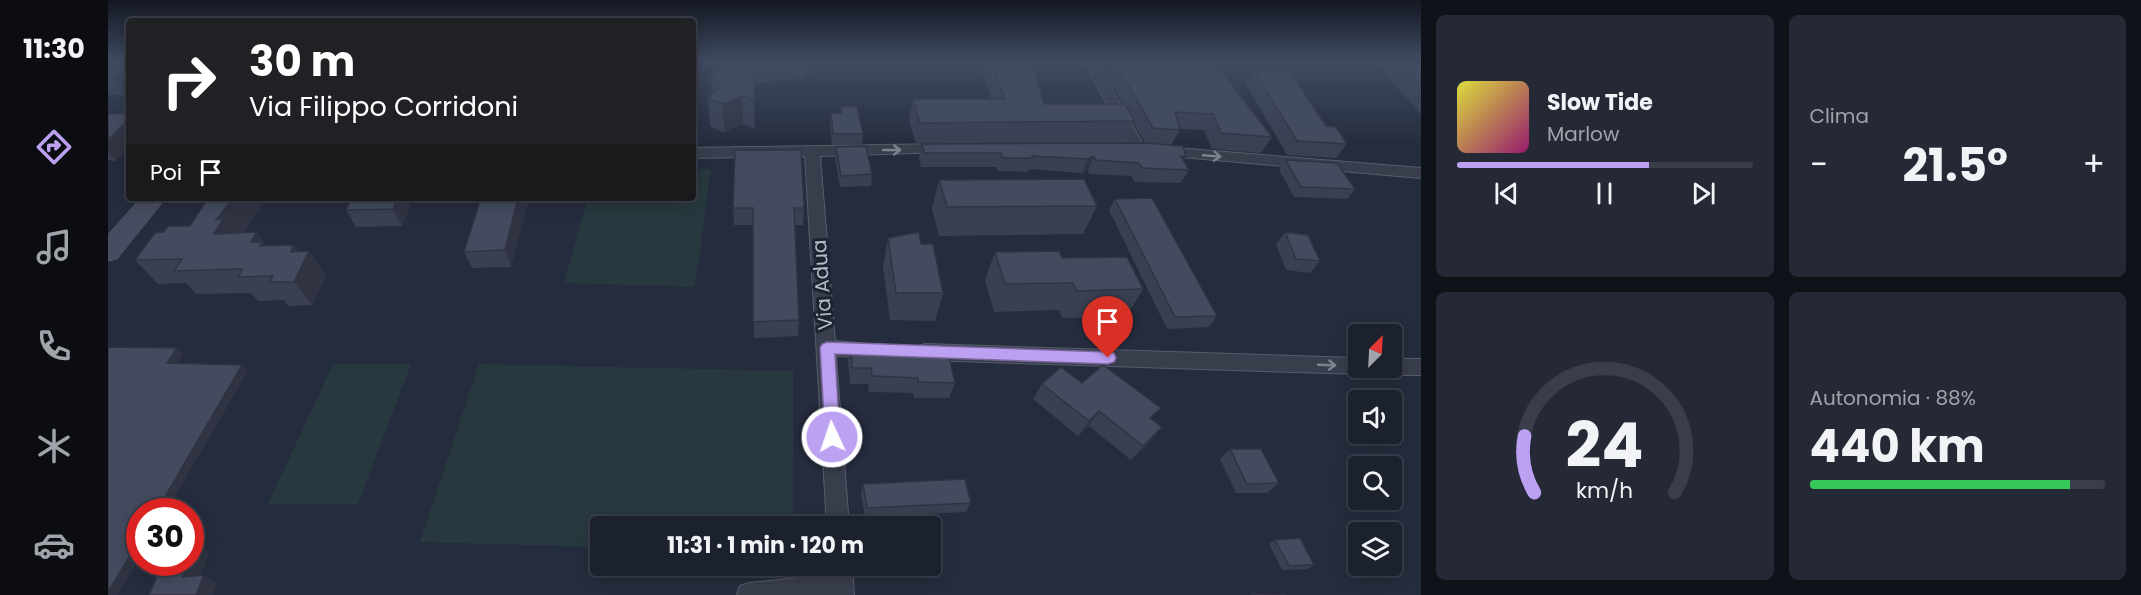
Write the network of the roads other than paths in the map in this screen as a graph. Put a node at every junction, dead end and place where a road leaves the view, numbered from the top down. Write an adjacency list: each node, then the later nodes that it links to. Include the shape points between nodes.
1 (1105, 89): 5 (street)
2 (963, 149): 3 (street, one-way to 2)
3 (812, 150): 6 (street); 10 (street, Via Adua)
4 (1116, 150): 5 (street)
5 (1139, 150): 7 (street, one-way to 7)
6 (696, 153)
7 (1421, 173)
8 (151, 201): 9 (street)
9 (108, 252)
10 (827, 348): 11 (street, one-way to 11); 14 (street, Via Adua)
11 (1348, 366)
12 (1402, 367): 13 (street)
13 (1421, 367)
14 (837, 516)
15 (841, 582): 16 (street)
16 (749, 595)

